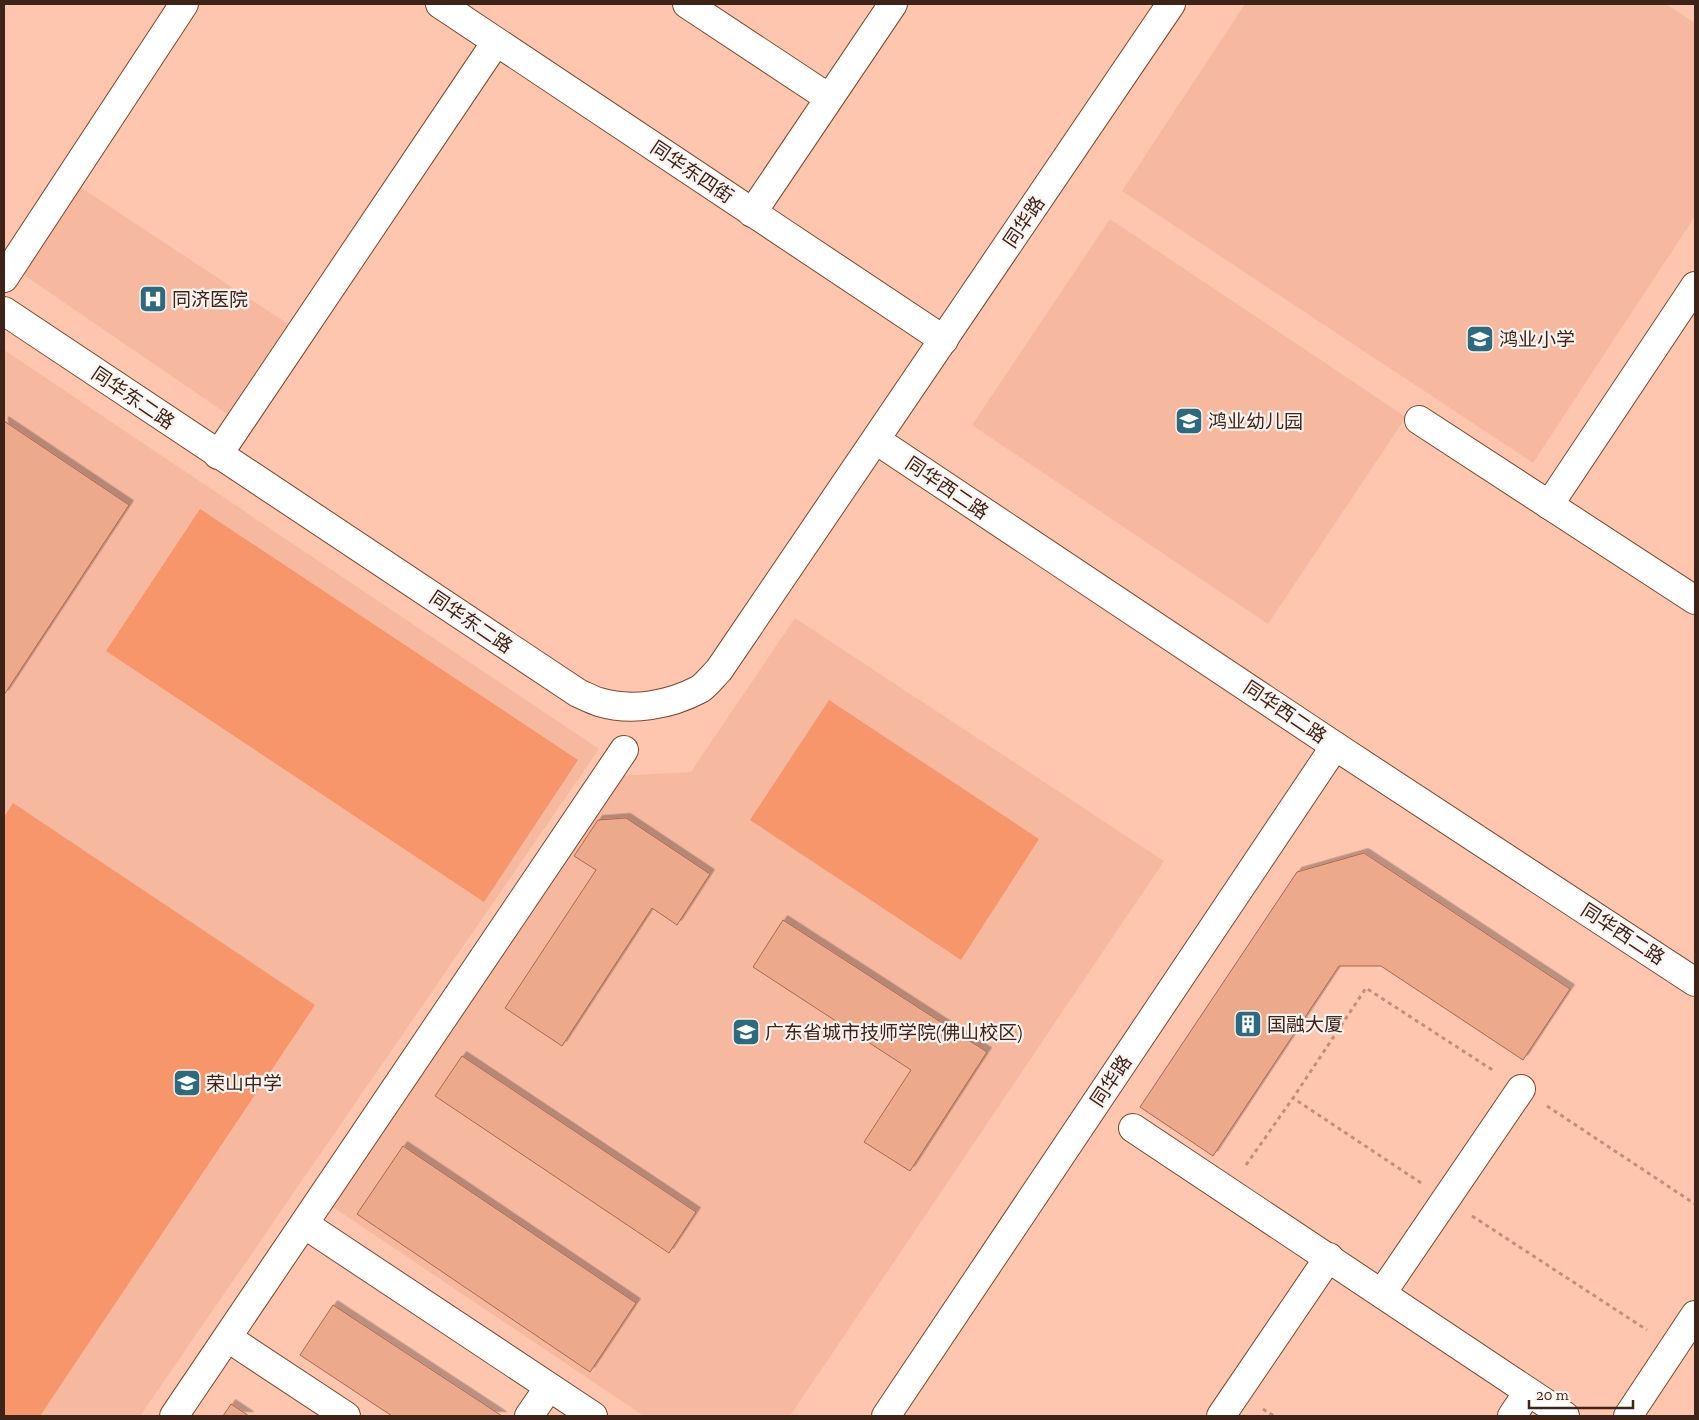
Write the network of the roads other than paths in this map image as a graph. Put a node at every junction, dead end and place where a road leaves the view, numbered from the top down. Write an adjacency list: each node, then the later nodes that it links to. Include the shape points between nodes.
1 (184, 4): 9 (street)
2 (440, 4): 6 (street, 同华东四街)
3 (687, 4): 7 (street)
4 (893, 4): 7 (street)
5 (1171, 4): 12 (street, 同华路)
6 (496, 42): 8 (street, 同华东四街); 15 (street)
7 (829, 98): 8 (street)
8 (752, 213): 12 (street, 同华东四街)
9 (4, 278)
10 (1695, 286): 16 (street)
11 (4, 311): 15 (street, 同华东二路)
12 (944, 340): 14 (street, 同华路)
13 (1419, 420): 16 (street)
14 (876, 440): 15 (street, 同华东二路, via 720,670 701,688 650,706 600,702 578,693); 18 (street, 同华西二路)
15 (218, 455)
16 (1549, 505): 17 (street)
17 (1693, 593)
18 (1335, 746): 20 (street, 同华西二路); 34 (street, 同华路)
19 (624, 750): 23 (street)
20 (1695, 982)
21 (1521, 1089): 25 (street)
22 (1133, 1128): 24 (street)
23 (304, 1224): 27 (street); 28 (street)
24 (1329, 1257): 25 (street); 35 (street)
25 (1382, 1293): 29 (street)
26 (1695, 1315): 38 (street)
27 (228, 1338): 30 (street); 31 (street)
28 (549, 1387): 32 (street); 33 (street)
29 (1528, 1392): 36 (street); 37 (street)
30 (174, 1416)
31 (346, 1416)
32 (529, 1416)
33 (592, 1416)
34 (886, 1416)
35 (1221, 1416)
36 (1512, 1416)
37 (1565, 1416)
38 (1628, 1416)

